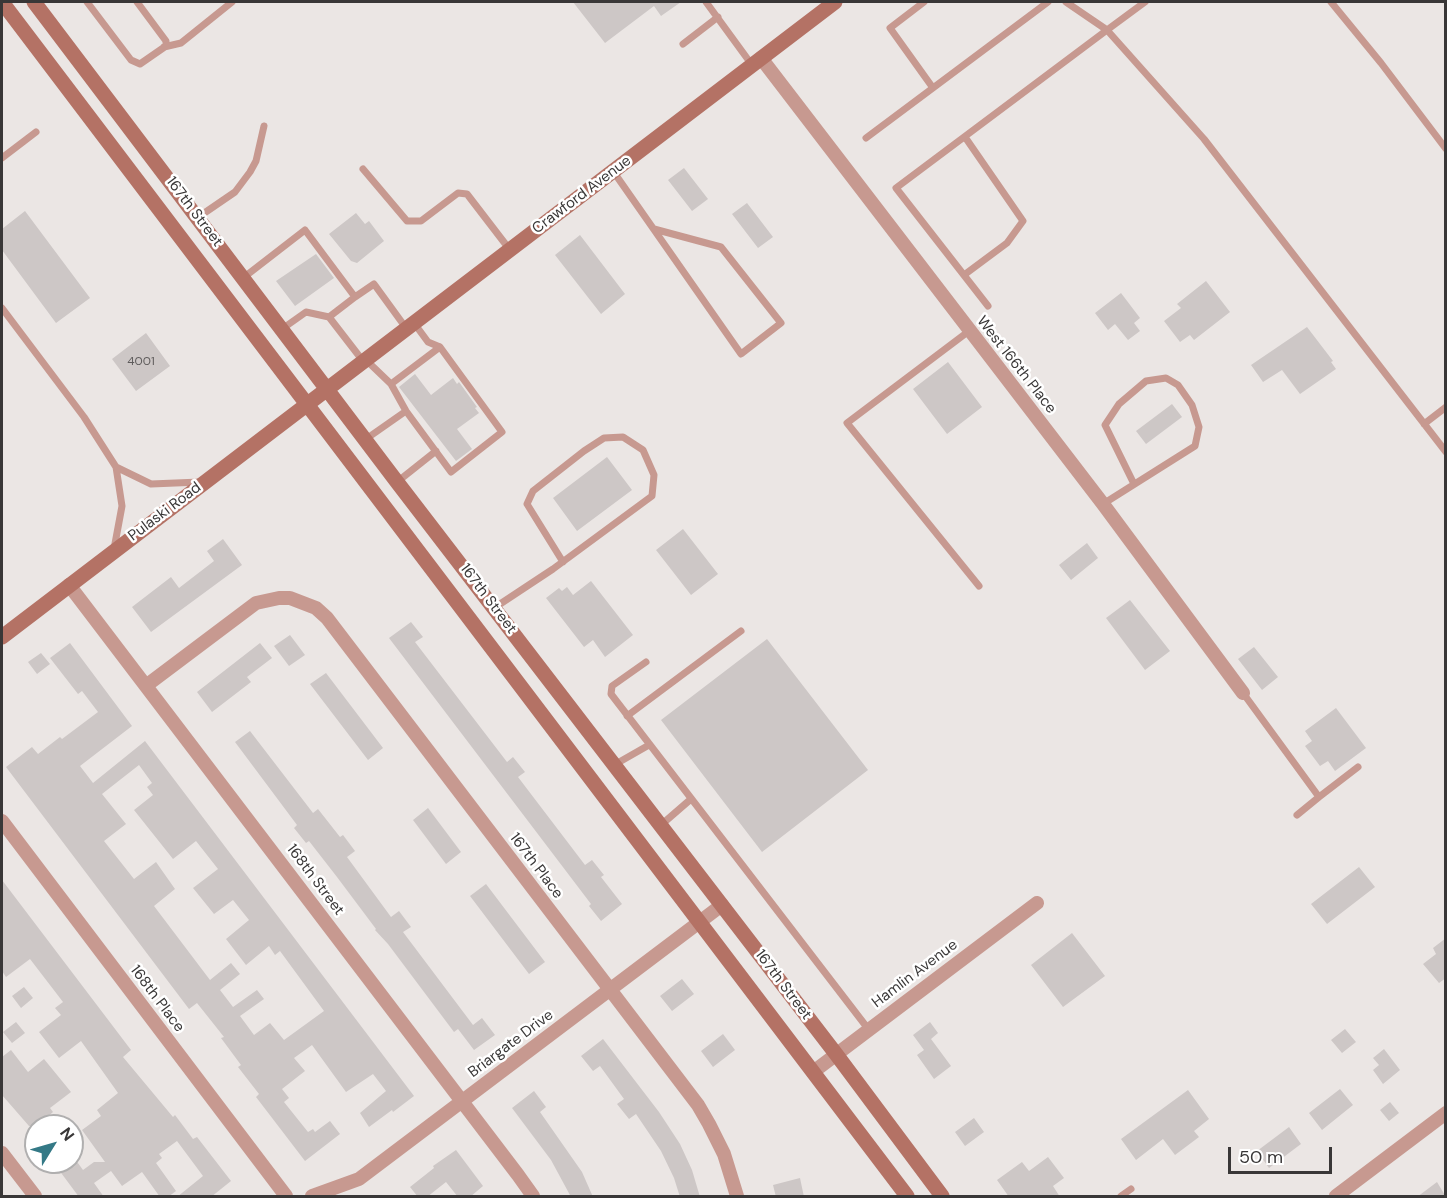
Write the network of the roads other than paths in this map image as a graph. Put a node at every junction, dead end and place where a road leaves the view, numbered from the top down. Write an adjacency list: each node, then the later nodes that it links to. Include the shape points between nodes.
1 (2, 2): 43 (main road, 167th Street)
2 (34, 2): 27 (main road, 167th Street)
3 (87, 2): 16 (lane, via 131,60 140,64)
4 (137, 2): 16 (lane, via 166,41)
5 (232, 2): 16 (lane, via 181,43)
6 (706, 2): 13 (lane)
7 (924, 2): 18 (lane, via 890,28)
8 (1048, 2): 18 (lane)
9 (1066, 2): 14 (lane)
10 (1145, 2): 14 (lane)
11 (1330, 2): 23 (lane)
12 (830, 3): 17 (main road, Crawford Avenue)
13 (718, 17): 15 (lane); 17 (lane)
14 (1107, 30): 21 (lane); 46 (lane, via 1204,139)
15 (683, 44)
16 (164, 46)
17 (757, 61): 26 (main road, Crawford Avenue); 38 (street, West 166th Place)
18 (933, 88): 22 (lane)
19 (264, 126): 27 (lane, via 250,172 235,192)
20 (36, 132): 24 (lane)
21 (965, 137): 30 (lane, via 1023,221 1007,243); 30 (lane, via 896,188)
22 (866, 138)
23 (1446, 149)
24 (2, 159)
25 (363, 168): 29 (lane, via 407,221 422,222 458,193 467,194)
26 (613, 171): 28 (lane); 29 (main road, Crawford Avenue)
27 (198, 218): 31 (main road, 167th Street)
28 (654, 229): 28 (lane, via 741,354 781,323 721,247)
29 (510, 250): 36 (main road, Crawford Avenue)
30 (964, 275): 33 (lane)
31 (243, 278): 32 (lane, via 305,230); 37 (main road, 167th Street)
32 (355, 297): 35 (lane); 36 (lane, via 374,284)
33 (988, 306)
34 (2, 308): 50 (lane, via 84,417)
35 (330, 317): 37 (lane, via 306,312); 40 (lane)
36 (410, 326): 39 (lane); 40 (main road, Crawford Avenue)
37 (282, 329): 42 (main road, 167th Street)
38 (969, 331): 54 (street, West 166th Place); 58 (lane, via 847,423)
39 (440, 347): 41 (lane); 48 (lane, via 502,432 451,472)
40 (364, 361): 41 (lane); 42 (main road, Crawford Avenue)
41 (391, 384): 45 (lane)
42 (328, 388): 43 (main road, Pulaski Road); 47 (main road, 167th Street)
43 (307, 404): 51 (main road, Pulaski Road); 76 (main road, 167th Street)
44 (1446, 407): 46 (lane)
45 (406, 411): 47 (lane); 48 (lane)
46 (1424, 424): 49 (lane)
47 (366, 439): 52 (main road, 167th Street)
48 (436, 451): 52 (lane)
49 (1446, 452)
50 (116, 467): 51 (lane, via 151,484); 55 (lane, via 122,506)
51 (205, 482): 55 (main road, Pulaski Road)
52 (397, 482): 59 (main road, 167th Street)
53 (1134, 484): 53 (lane, via 1195,446 1199,427 1192,405 1178,386 1166,378 1146,381 1119,404 1105,425); 54 (lane)
54 (1103, 504): 64 (street, West 166th Place)
55 (113, 551): 57 (main road, Pulaski Road)
56 (563, 562): 56 (lane, via 652,496 654,475 643,450 623,437 604,438 533,491 527,504); 59 (lane)
57 (69, 585): 61 (main road, Pulaski Road); 63 (street, 168th Street)
58 (979, 586)
59 (494, 608): 67 (main road, 167th Street)
60 (741, 632): 65 (lane)
61 (2, 637)
62 (646, 662): 65 (lane, via 612,686 611,694)
63 (147, 685): 77 (street, 167th Place, via 256,603 279,598 316,608 336,627); 81 (street, 168th Street)
64 (1243, 693): 69 (lane)
65 (627, 716): 66 (lane)
66 (649, 744): 67 (lane); 70 (lane)
67 (614, 765): 73 (main road, 167th Street)
68 (1358, 767): 69 (lane)
69 (1319, 797): 71 (lane)
70 (691, 799): 73 (lane); 78 (lane)
71 (1297, 815)
72 (2, 821): 86 (street, 168th Place)
73 (661, 825): 75 (main road, 167th Street)
74 (1037, 903): 78 (street, Hamlin Avenue)
75 (722, 905): 76 (street, Briargate Drive); 79 (main road, 167th Street)
76 (700, 923): 77 (street, Briargate Drive); 80 (main road, 167th Street)
77 (610, 991): 81 (street, Briargate Drive); 89 (street, 167th Place, via 709,1124 724,1154)
78 (869, 1030): 79 (street, Hamlin Avenue)
79 (836, 1054): 80 (street, Hamlin Avenue); 91 (main road, 167th Street)
80 (813, 1072): 90 (main road, 167th Street)
81 (463, 1101): 87 (street, Briargate Drive, via 359,1179); 88 (street, 168th Street)
82 (1446, 1113): 93 (street)
83 (2, 1153): 85 (street)
84 (1131, 1189): 92 (lane)
85 (35, 1197)
86 (286, 1197)
87 (312, 1197)
88 (532, 1197)
89 (737, 1197)
90 (907, 1197)
91 (942, 1197)
92 (1121, 1197)
93 (1336, 1197)

